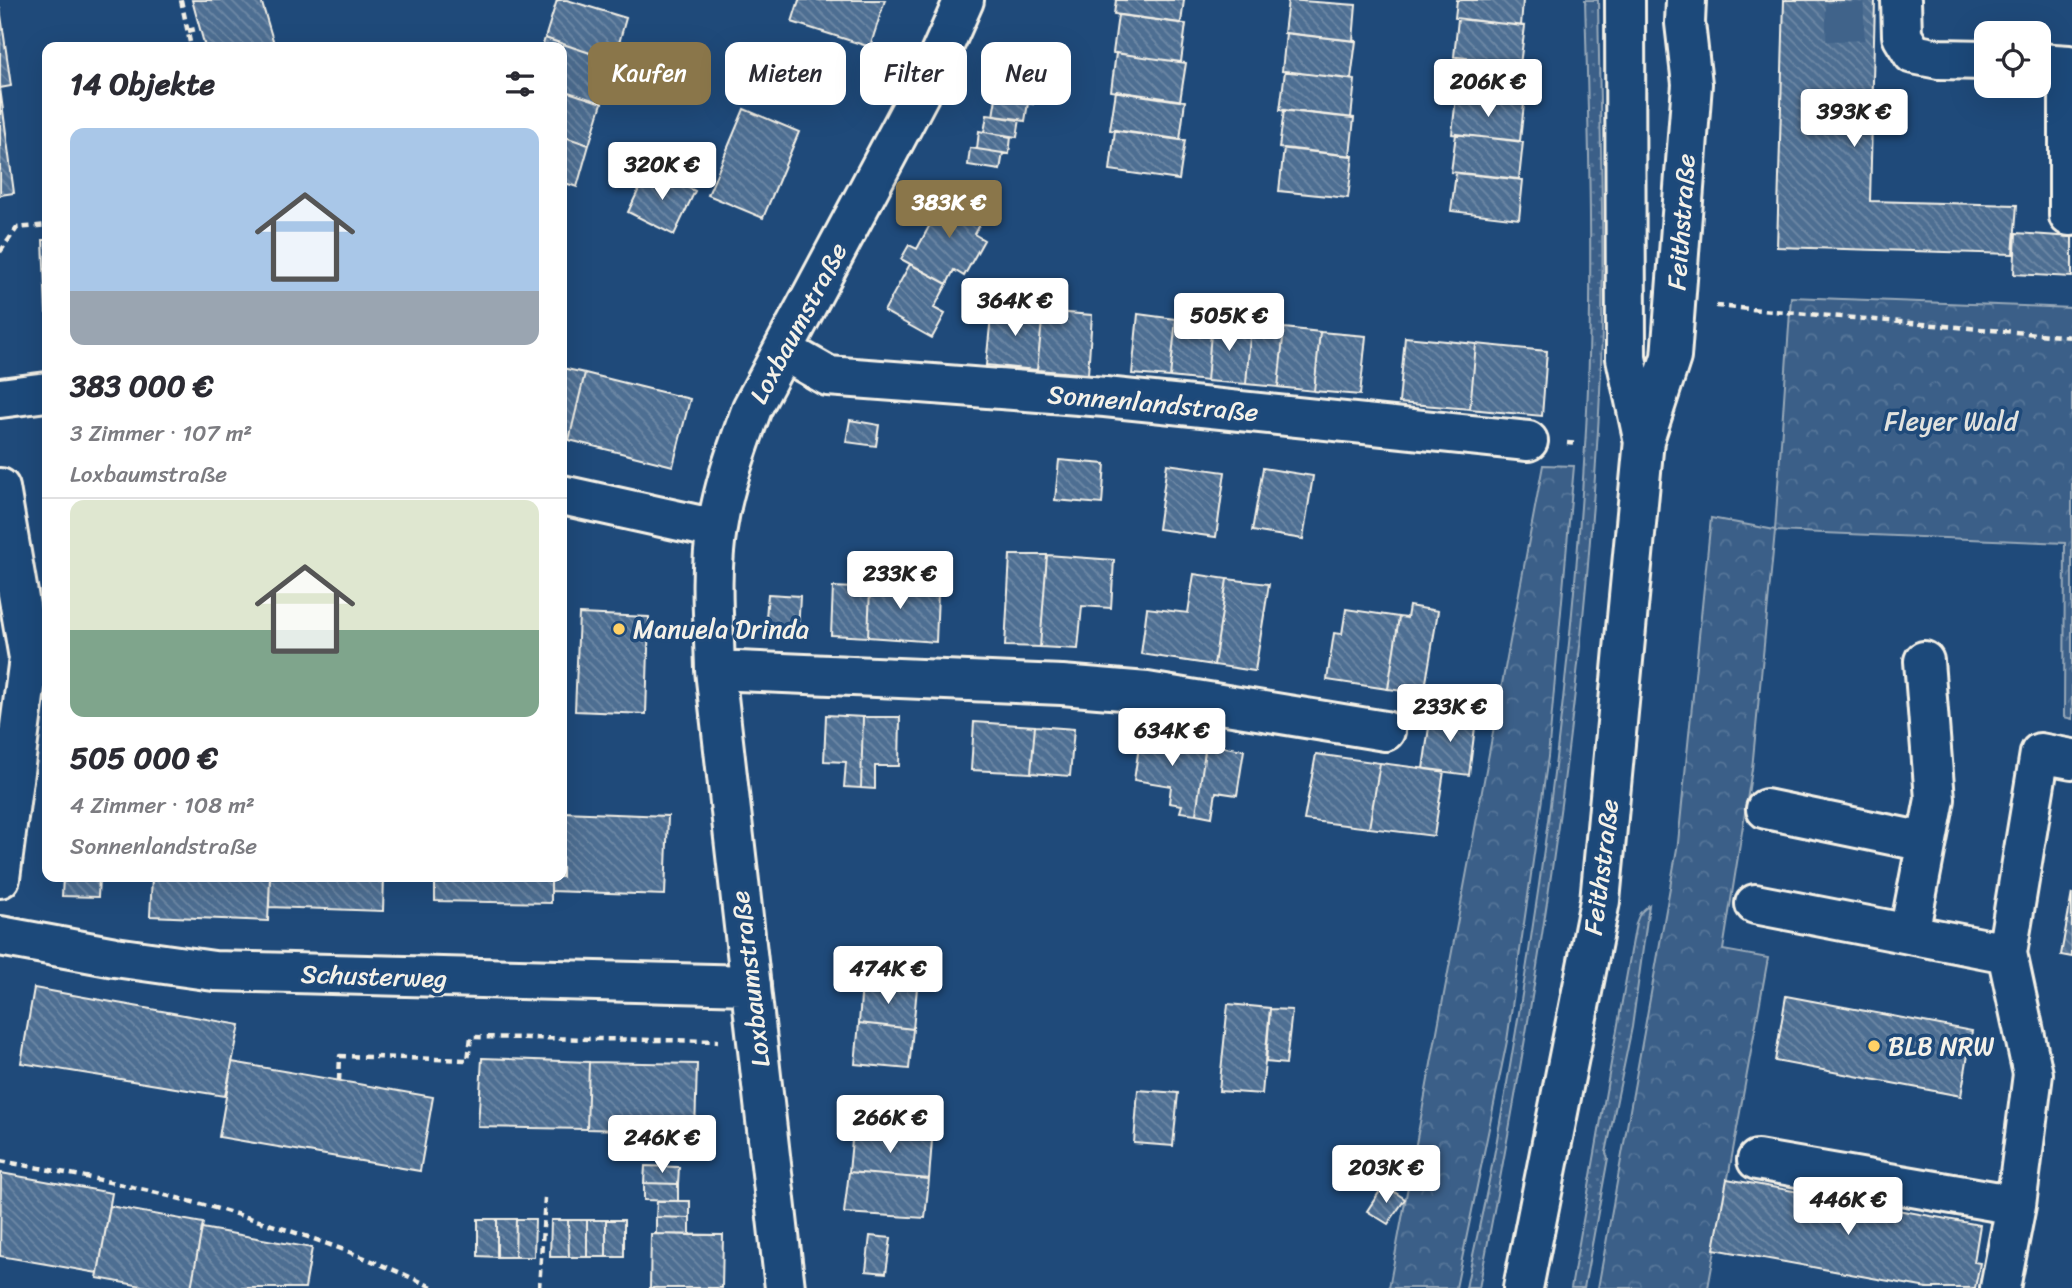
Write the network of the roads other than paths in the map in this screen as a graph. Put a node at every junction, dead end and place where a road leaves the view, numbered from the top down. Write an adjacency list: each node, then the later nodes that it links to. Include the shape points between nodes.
1 (964, 0): 8 (street, Loxbaumstraße)
2 (1625, 0): 11 (street, Feithstraße, via 1626,358)
3 (1686, 0): 11 (street, Feithstraße, via 1692,84 1671,357)
4 (1891, 14): 5 (street, via 1913,54)
5 (1974, 60)
6 (2060, 63): 7 (street)
7 (2072, 216)
8 (784, 351): 12 (street, Sonnenlandstraße, via 828,376 1105,397); 15 (street, Loxbaumstraße, via 752,408)
9 (42, 393): 10 (street)
10 (0, 398)
11 (1644, 440): 31 (street, Feithstraße, via 1601,901)
12 (1528, 441)
13 (0, 488): 22 (street, via 29,658)
14 (567, 496): 15 (street)
15 (716, 529): 17 (street, Loxbaumstraße)
16 (1924, 661): 21 (street, via 1935,799)
17 (715, 670): 18 (street, via 1147,692); 27 (street, Loxbaumstraße)
18 (1385, 731)
19 (2072, 759): 26 (street, via 2040,753)
20 (1766, 809): 21 (street)
21 (1925, 842): 24 (street)
22 (0, 878)
23 (1755, 904): 24 (street)
24 (1909, 934): 26 (street)
25 (0, 936): 27 (street, Schusterweg, via 214,971)
26 (2007, 953): 29 (street, via 2033,1074)
27 (751, 985): 30 (street, Loxbaumstraße)
28 (1757, 1160): 29 (street)
29 (2016, 1205): 32 (street)
30 (785, 1288)
31 (1523, 1288)
32 (2000, 1288)

